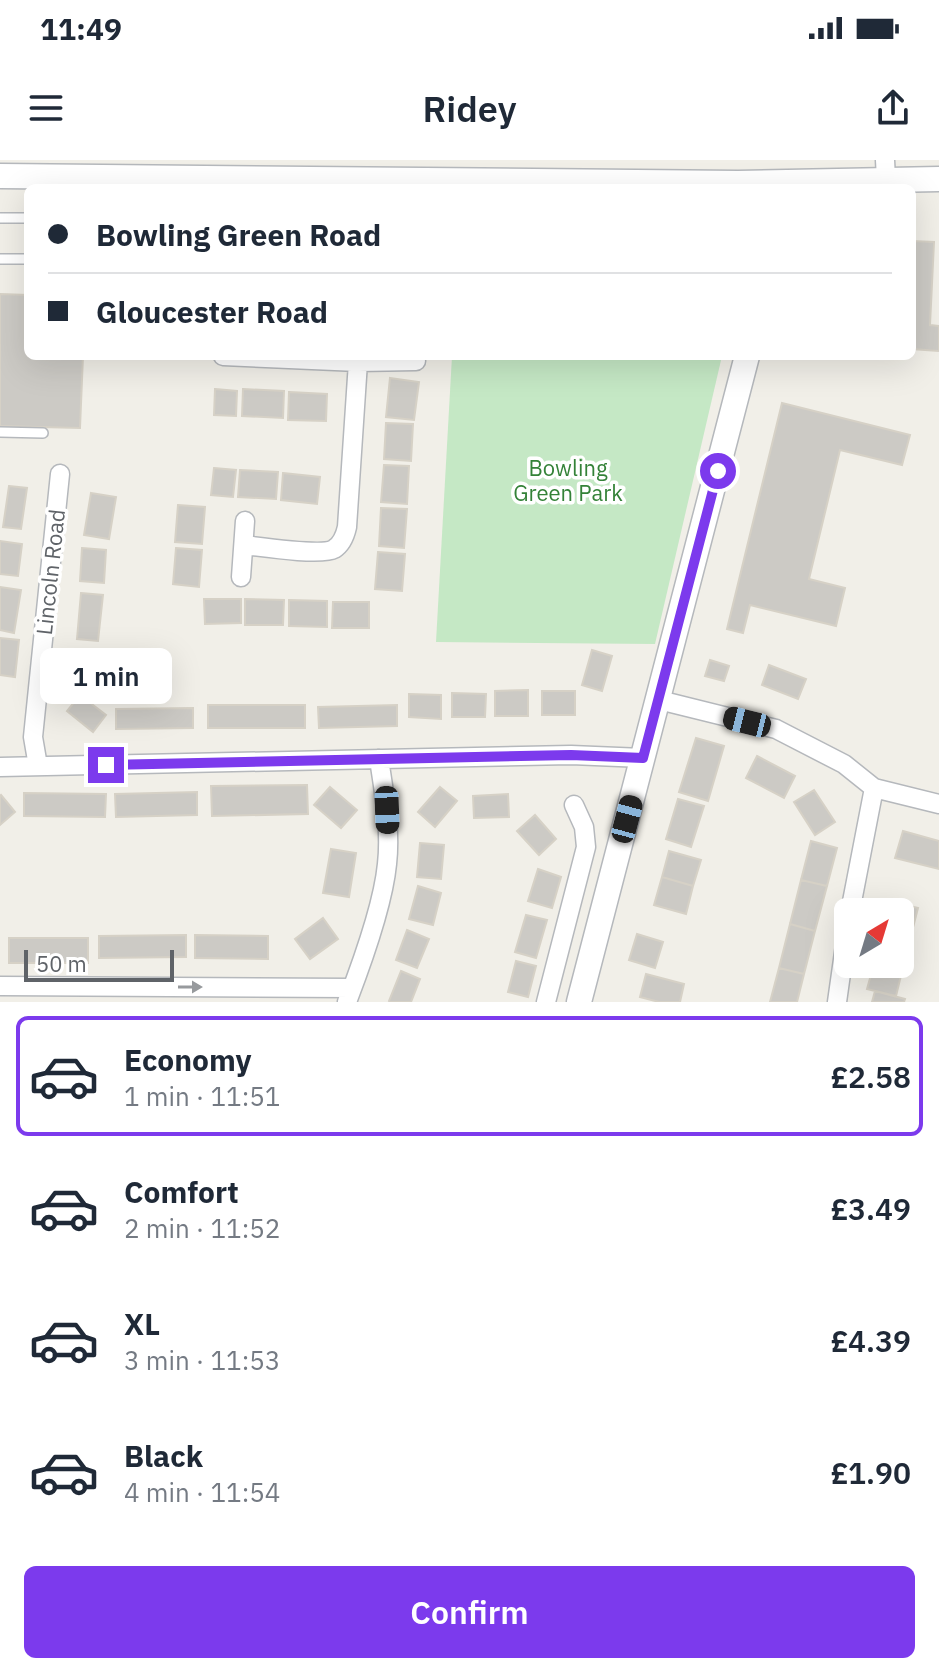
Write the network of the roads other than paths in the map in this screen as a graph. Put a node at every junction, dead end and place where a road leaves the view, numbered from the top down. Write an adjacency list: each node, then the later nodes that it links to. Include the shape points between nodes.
1 (885, 169): 3 (street); 6 (street)
2 (0, 176): 4 (street)
3 (939, 179)
4 (145, 183): 5 (street)
5 (213, 183): 6 (street)
6 (784, 184)
7 (0, 218): 8 (lane)
8 (24, 218)
9 (0, 259): 10 (lane)
10 (24, 259)
11 (313, 360): 14 (street)
12 (746, 360): 21 (street)
13 (416, 361): 14 (street)
14 (358, 362): 19 (street, via 344,539 333,550 319,552)
15 (0, 432): 16 (lane)
16 (43, 433)
17 (60, 474): 24 (street, Lincoln Road, via 33,737)
18 (245, 521): 19 (street)
19 (244, 545): 20 (street)
20 (241, 577)
21 (659, 700): 22 (street); 26 (street, via 776,729 844,764)
22 (643, 758): 23 (street); 34 (street)
23 (379, 759): 24 (street); 32 (street, via 387,810 387,867)
24 (38, 766): 25 (street)
25 (0, 767)
26 (874, 788): 27 (street); 29 (street)
27 (939, 804)
28 (574, 805): 33 (street, via 586,847)
29 (853, 898)
30 (840, 978): 35 (street)
31 (0, 986): 32 (street, one-way to 32)
32 (349, 995)
33 (546, 1002)
34 (579, 1002)
35 (837, 1002)

